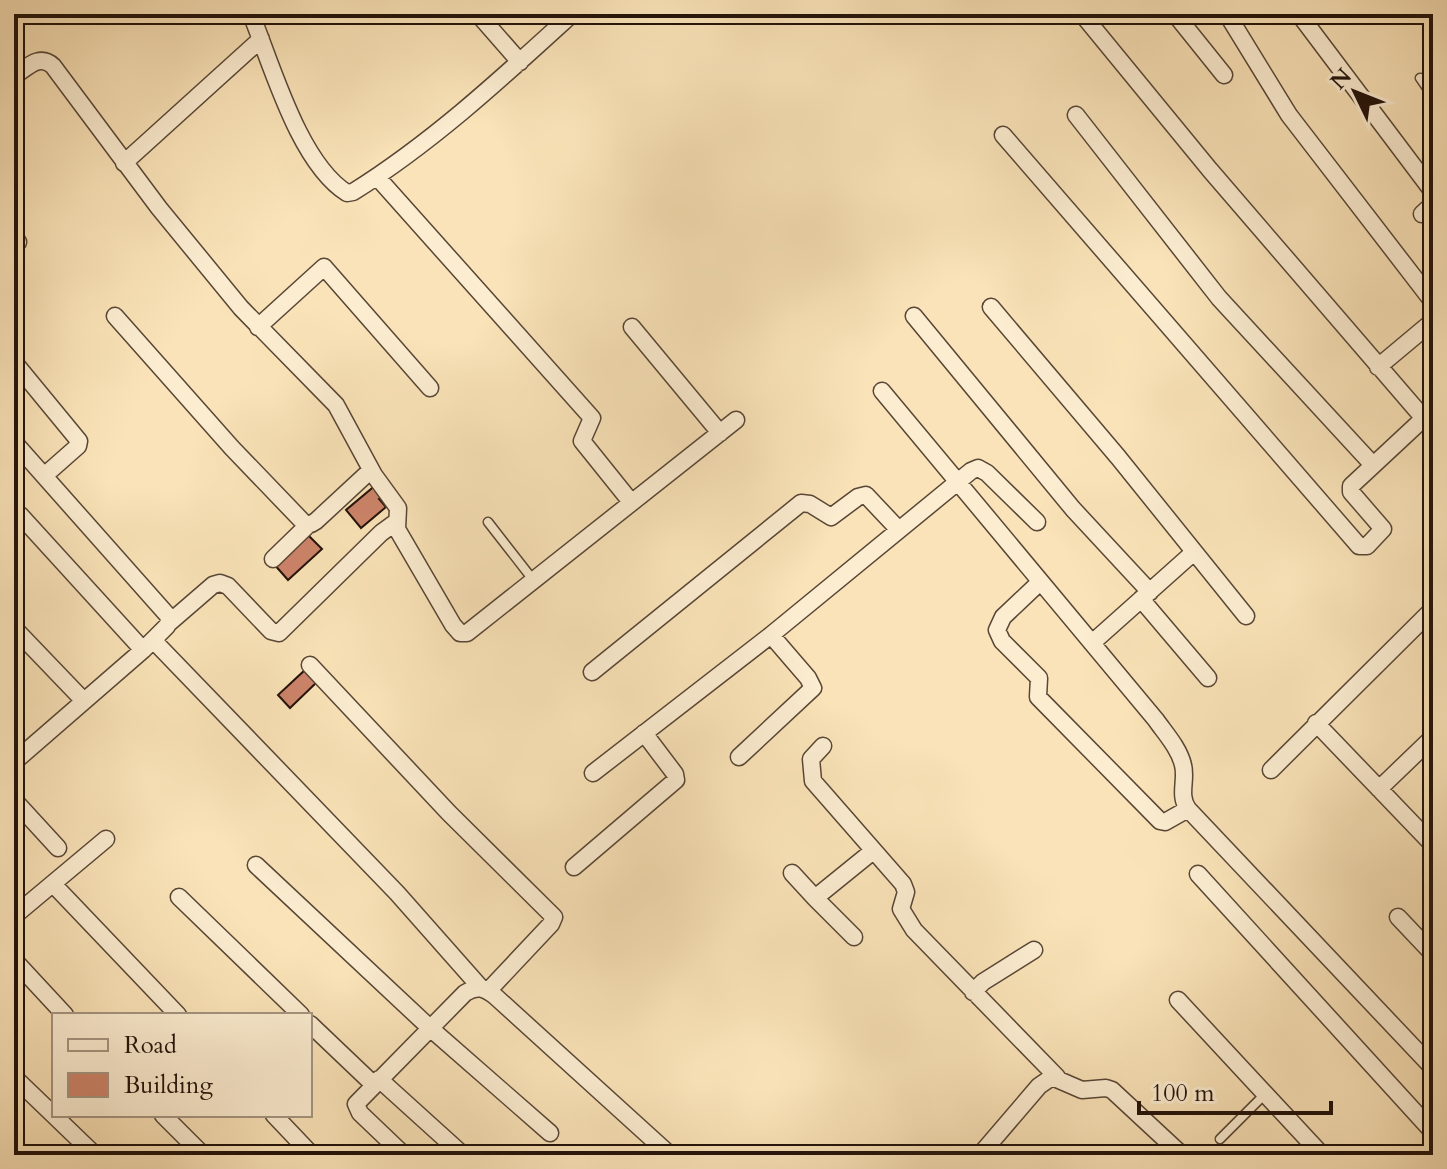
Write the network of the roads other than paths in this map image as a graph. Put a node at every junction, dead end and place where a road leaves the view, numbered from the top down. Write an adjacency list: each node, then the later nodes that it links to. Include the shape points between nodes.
1 (251, 14): 8 (street)
2 (478, 14): 9 (street)
3 (572, 14): 9 (street)
4 (1082, 14): 27 (street)
5 (1175, 14): 10 (street)
6 (1227, 14): 19 (street, via 1289,115)
7 (1299, 14): 18 (street)
8 (261, 39): 16 (street); 17 (street, via 298,130 325,172 347,193)
9 (520, 62): 17 (street)
10 (1224, 75)
11 (14, 76): 16 (street, via 41,60 50,62)
12 (1420, 78): 13 (lane)
13 (1433, 97)
14 (1076, 115): 34 (street, via 1219,298)
15 (1003, 135): 34 (street, via 1361,547 1383,529 1350,488)
16 (124, 163): 24 (street)
17 (377, 177): 38 (street, via 592,418 582,441)
18 (1433, 192)
19 (1433, 302)
20 (991, 307): 45 (street)
21 (115, 316): 43 (street)
22 (914, 316): 49 (street)
23 (1433, 322): 27 (street)
24 (258, 327): 28 (street, via 324,267); 35 (street, via 329,395)
25 (632, 327): 32 (street)
26 (14, 362): 36 (street, via 79,441)
27 (1378, 367): 31 (street)
28 (430, 388)
29 (882, 391): 37 (street)
30 (736, 420): 32 (street)
31 (1428, 424): 34 (street)
32 (720, 433): 38 (street)
33 (14, 442): 36 (street)
34 (1373, 465)
35 (371, 470): 40 (street, via 398,508); 43 (street)
36 (44, 476): 52 (street, via 168,613)
37 (957, 482): 42 (street, via 982,470); 44 (street); 48 (street)
38 (631, 502): 47 (street)
39 (20, 515): 56 (street)
40 (396, 522): 47 (street, via 460,633 467,633); 52 (street, via 277,634 220,583)
41 (488, 522): 47 (lane)
42 (1037, 522)
43 (308, 525): 46 (street)
44 (899, 530): 54 (street); 58 (street, via 866,495 831,517 801,503)
45 (1194, 552): 49 (street); 51 (street)
46 (273, 559)
47 (534, 581)
48 (1040, 582): 55 (street); 71 (street, via 1003,617 997,630 1039,678 1038,697 1160,821)
49 (1145, 596): 55 (street); 59 (street)
50 (1433, 609): 61 (street)
51 (1246, 616)
52 (169, 623): 56 (street)
53 (14, 628): 60 (street)
54 (771, 635): 62 (street); 66 (street, via 813,688)
55 (1092, 643): 71 (street, via 1174,746 1184,765)
56 (148, 645): 60 (street); 89 (street, via 397,893)
57 (310, 665): 89 (street, via 554,917)
58 (592, 672)
59 (1208, 678)
60 (84, 701): 65 (street)
61 (1316, 723): 67 (street); 69 (street)
62 (644, 733): 68 (street); 77 (street, via 676,780)
63 (1433, 737): 69 (street)
64 (823, 746): 75 (street, via 811,759 813,781)
65 (16, 754)
66 (739, 757)
67 (1271, 770)
68 (593, 773)
69 (1379, 789): 73 (street)
70 (14, 800): 74 (street)
71 (1188, 809): 97 (street)
72 (106, 839): 80 (street)
73 (1433, 845)
74 (58, 848)
75 (873, 851): 82 (street); 90 (street, via 903,884 901,909 914,930)
76 (256, 865): 96 (street)
77 (574, 867)
78 (792, 873): 82 (street)
79 (1198, 874): 106 (street)
80 (53, 884): 83 (street); 93 (street)
81 (179, 897): 94 (street)
82 (815, 898): 85 (street)
83 (18, 906)
84 (1398, 917): 87 (street)
85 (854, 937)
86 (1034, 950): 90 (street)
87 (1433, 954)
88 (14, 960): 92 (street)
89 (485, 990): 96 (street, via 465,993); 114 (street)
90 (973, 992): 99 (street)
91 (1178, 1000): 101 (street)
92 (63, 1013)
93 (176, 1013)
94 (299, 1013)
95 (312, 1026): 100 (street)
96 (430, 1028): 100 (street); 107 (street)
97 (1433, 1068)
98 (14, 1077): 102 (street)
99 (1057, 1077): 115 (street, via 1039,1086); 116 (street, via 1082,1090 1112,1090)
100 (376, 1082): 112 (street, via 357,1108); 113 (street)
101 (1266, 1093): 108 (lane); 117 (street)
102 (52, 1114)
103 (56, 1117): 109 (street)
104 (165, 1117): 110 (street)
105 (276, 1117): 111 (street)
106 (1433, 1132)
107 (550, 1133)
108 (1220, 1139)
109 (95, 1155)
110 (203, 1155)
111 (312, 1155)
112 (404, 1155)
113 (463, 1155)
114 (670, 1155)
115 (980, 1155)
116 (1182, 1155)
117 (1322, 1155)

